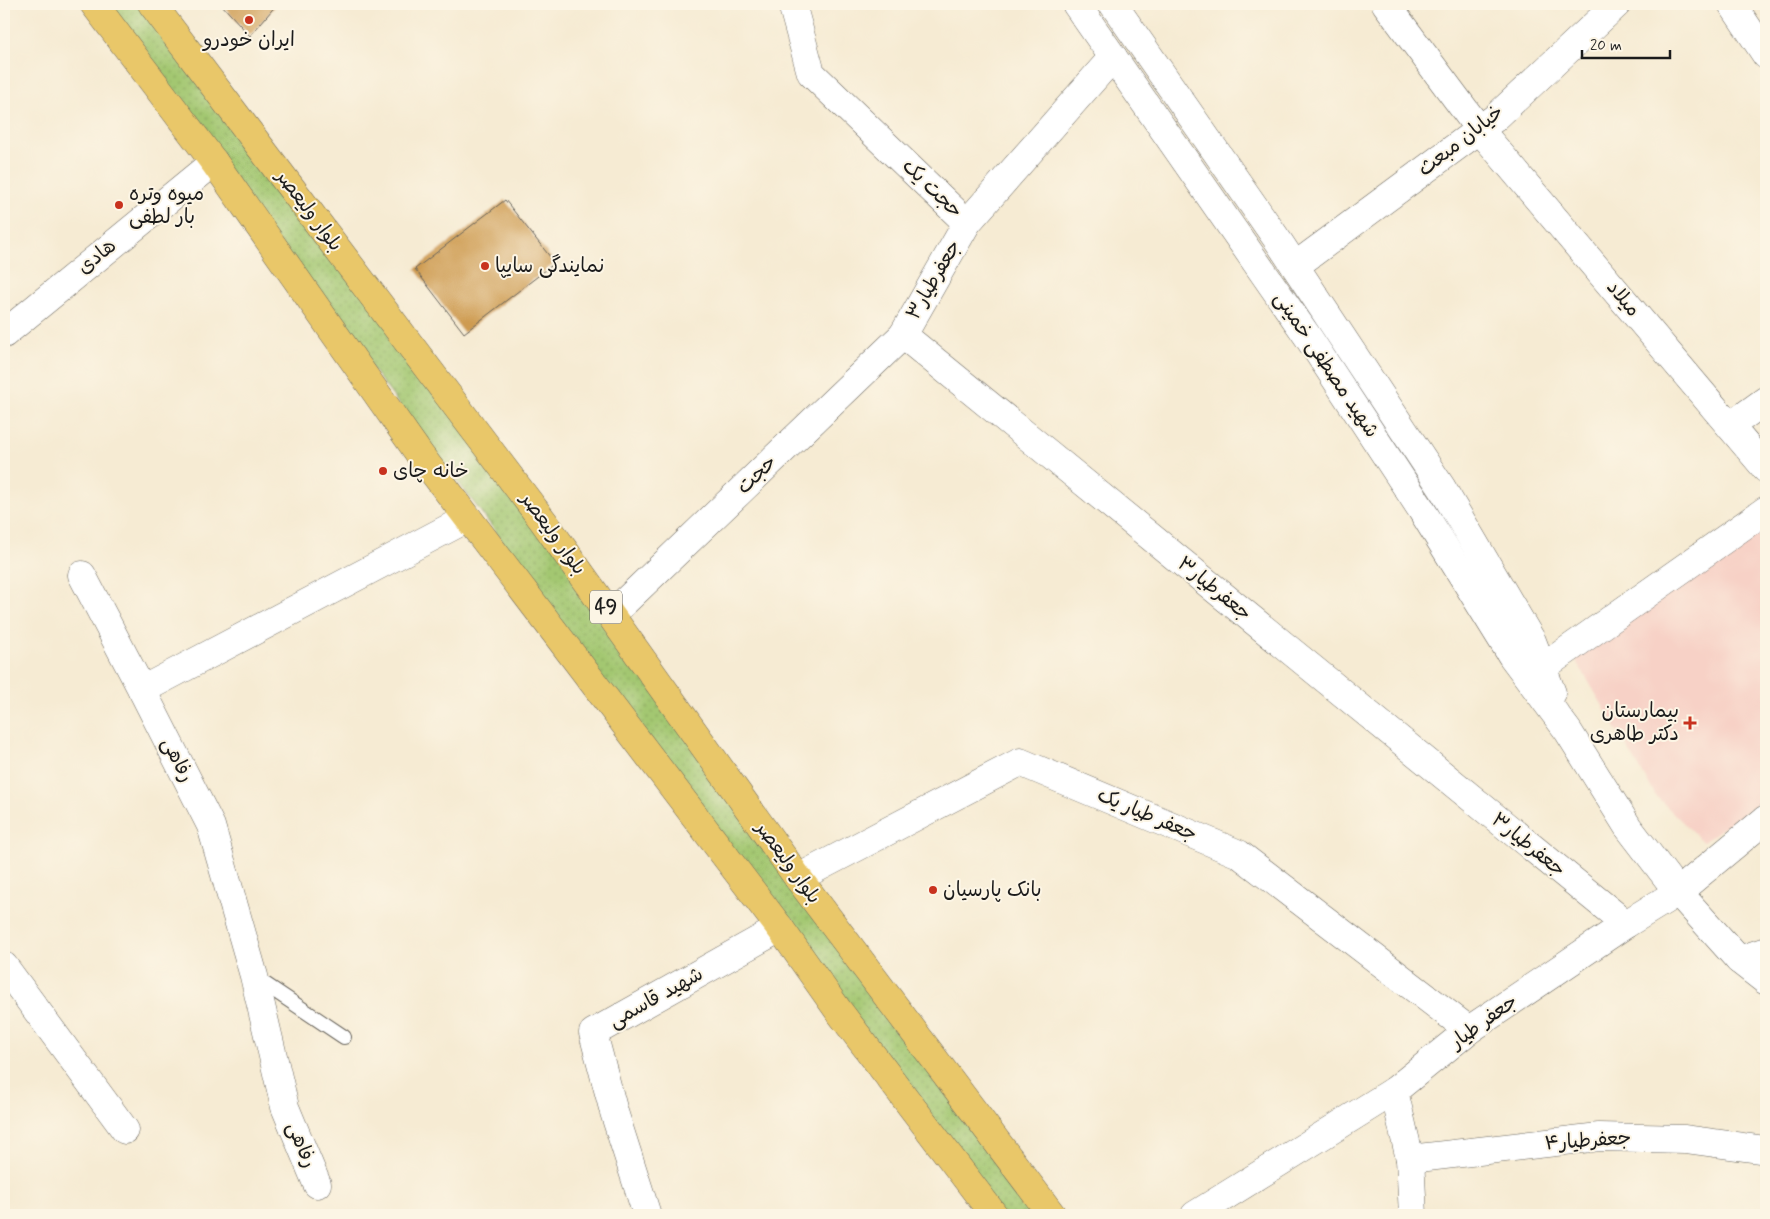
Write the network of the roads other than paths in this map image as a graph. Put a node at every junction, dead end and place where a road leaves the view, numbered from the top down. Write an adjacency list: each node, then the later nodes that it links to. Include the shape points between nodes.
1 (94, 4): 12 (main road)
2 (152, 4): 23 (main road, بلوار ولیعصر / 49)
3 (792, 4): 13 (street, حجت یک, via 811,73)
4 (1076, 4): 10 (street, شهید مصطفی خمینی)
5 (1113, 4): 14 (street, شهید مصطفی خمینی)
6 (1386, 4): 11 (street, میلاد)
7 (1617, 4): 11 (street, خیابان مبعث, via 1495,118)
8 (1732, 4): 9 (street)
9 (1766, 55)
10 (1113, 58): 13 (street, حجت یک); 26 (street, شهید مصطفی خمینی, via 1308,337 1431,524 1512,656)
11 (1479, 129): 14 (street, خیابان مبعث); 18 (street, میلاد)
12 (214, 162): 15 (street, هادی); 21 (main road)
13 (967, 223): 16 (street, جعفرطیار۳)
14 (1295, 266): 24 (street, شهید مصطفی خمینی, via 1442,488 1532,641)
15 (4, 334)
16 (903, 335): 23 (street, حجت); 30 (street, جعفرطیار۳)
17 (1766, 400): 18 (street)
18 (1730, 426): 19 (street, میلاد)
19 (1766, 469)
20 (1766, 510): 24 (street)
21 (468, 518): 25 (street); 31 (main road)
22 (82, 575): 25 (street, رفاهی)
23 (611, 615): 28 (main road, بلوار ولیعصر / 49)
24 (1542, 668): 26 (street, شهید مصطفی خمینی)
25 (142, 690): 35 (street, رفاهی, via 211,826)
26 (1568, 731): 29 (street, شهید مصطفی خمینی, via 1628,827)
27 (1766, 819): 29 (street, جعفر طیار)
28 (798, 878): 37 (street, جعفر طیار یک, via 1020,762 1239,854); 46 (main road, بلوار ولیعصر / 49)
29 (1678, 892): 30 (street, جعفر طیار); 33 (street, شهید مصطفی خمینی)
30 (1626, 924): 37 (street, جعفر طیار)
31 (780, 928): 44 (street, شهید قاسمی, via 593,1033); 45 (main road, via 838,1010)
32 (1766, 951): 33 (street)
33 (1739, 960): 36 (street, شهید مصطفی خمینی)
34 (4, 966): 40 (street)
35 (254, 976): 38 (lane); 43 (street, رفاهی, via 285,1107)
36 (1766, 981)
37 (1469, 1030): 39 (street, جعفر طیار)
38 (344, 1037)
39 (1394, 1091): 42 (street); 47 (street, جعفر طیار)
40 (125, 1130)
41 (1766, 1150): 42 (street, جعفرطیار۴, via 1684,1139 1599,1137)
42 (1410, 1159): 48 (street)
43 (317, 1184)
44 (647, 1215)
45 (994, 1215)
46 (1052, 1215)
47 (1195, 1215)
48 (1413, 1215)

